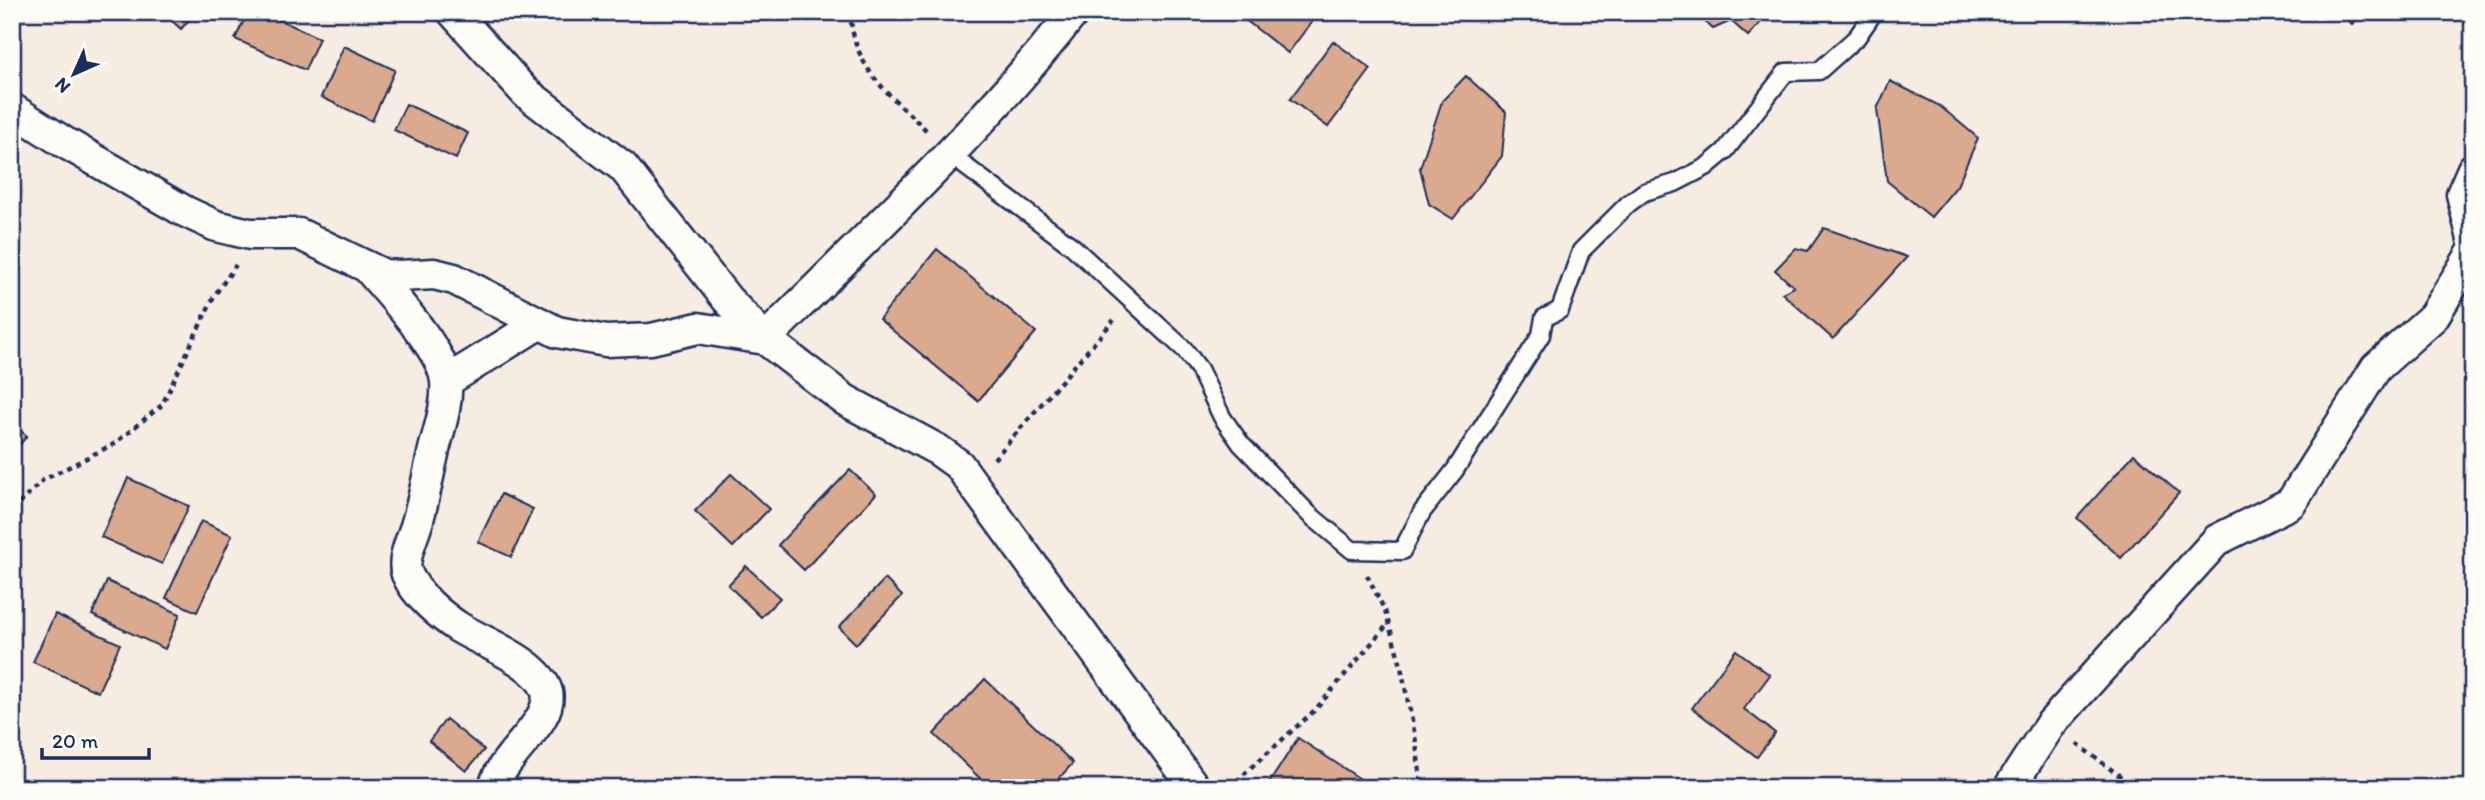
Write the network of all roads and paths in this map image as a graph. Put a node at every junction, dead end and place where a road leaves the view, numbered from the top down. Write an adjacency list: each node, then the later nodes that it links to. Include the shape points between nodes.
1 (453, 12): 14 (street, via 525,92 623,167 727,299)
2 (850, 12): 6 (path, via 857,51 872,76)
3 (1074, 12): 6 (street)
4 (1874, 12): 18 (lane, via 1857,37 1819,71 1786,72 1725,150 1706,167 1644,192 1581,251 1560,310 1544,318 1541,335 1455,470 1422,512 1402,551)
5 (12, 109): 8 (street, via 184,211 235,232)
6 (949, 154): 12 (lane, via 1073,247); 14 (street)
7 (2473, 169): 9 (street, via 2462,194)
8 (265, 233): 11 (street, via 299,234); 17 (path, via 214,296 162,405 114,444 43,480)
9 (2473, 239)
10 (2473, 252): 20 (street, via 2433,317 2376,368 2291,503 2217,540)
11 (369, 269): 13 (street, via 384,275 434,274 454,279); 15 (street, via 437,355)
12 (1131, 300): 16 (path); 18 (lane, via 1184,349 1241,444 1310,515)
13 (540, 323): 14 (street, via 556,332 606,341 651,339 698,328); 15 (street)
14 (765, 339): 16 (street, via 845,400 938,450)
15 (447, 381): 21 (street, via 406,572 426,601 458,627 507,652 547,691 541,716 501,769)
16 (973, 483): 22 (street)
17 (12, 511)
18 (1352, 550): 19 (path)
19 (1389, 623): 23 (path, via 1315,710); 24 (path)
20 (2050, 725): 25 (street); 26 (path)
21 (494, 788)
22 (1195, 788)
23 (1228, 788)
24 (1422, 788)
25 (2009, 788)
26 (2136, 788)

